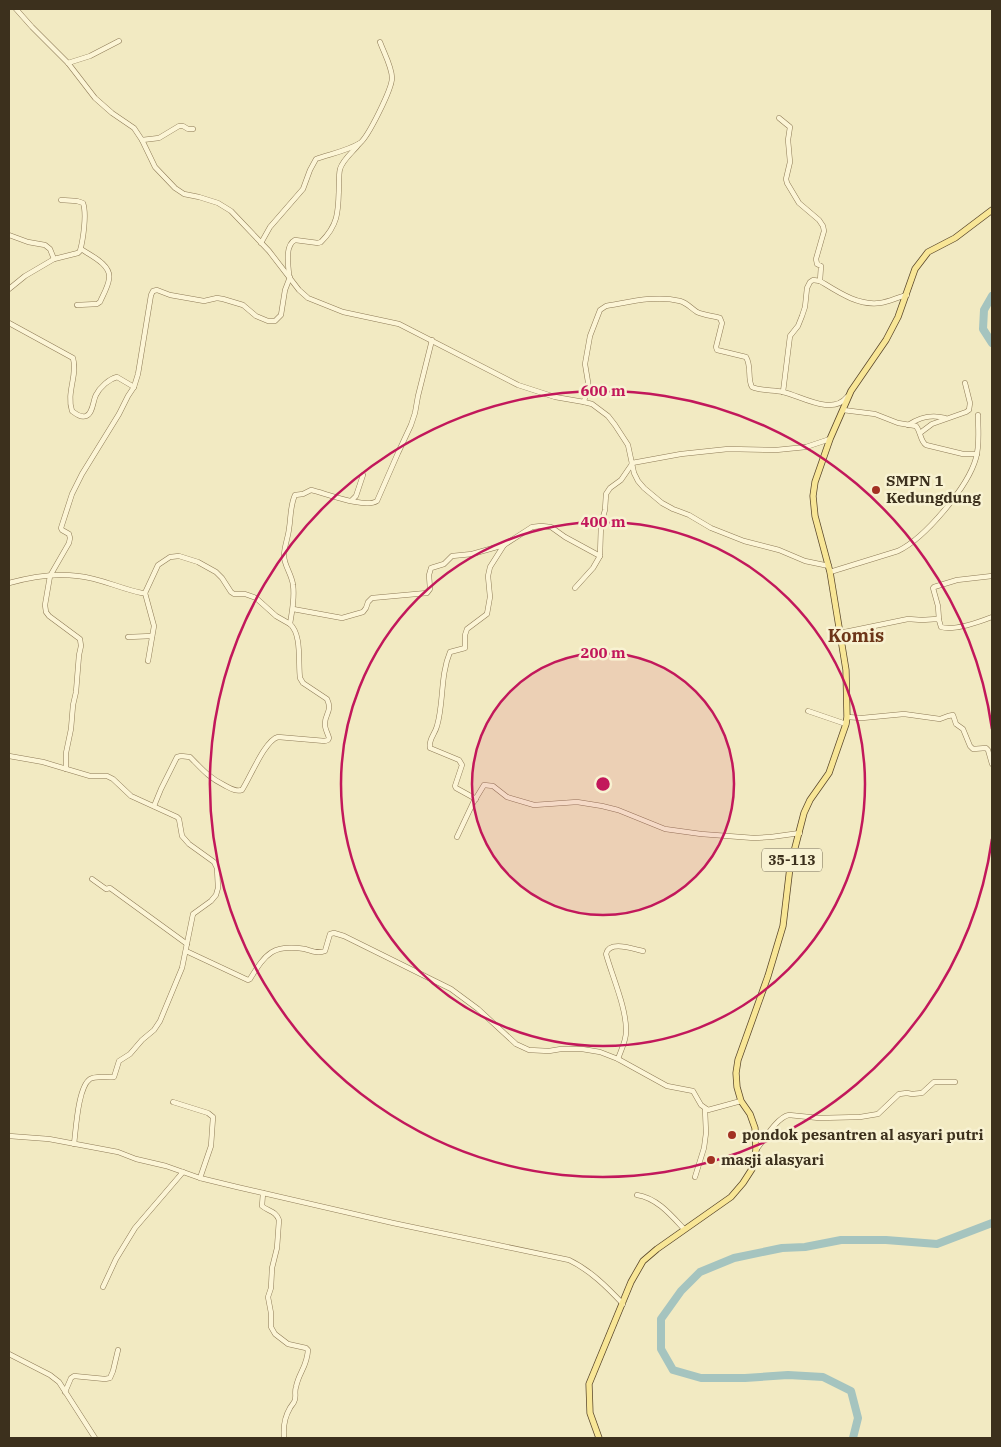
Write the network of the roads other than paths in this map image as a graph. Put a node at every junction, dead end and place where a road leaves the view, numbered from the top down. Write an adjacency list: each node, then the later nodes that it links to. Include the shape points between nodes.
1 (16, 9): 4 (street)
2 (119, 41): 4 (street)
3 (380, 42): 8 (street, via 392,82 368,134)
4 (68, 63): 7 (street, via 95,98 131,125)
5 (779, 118): 16 (street, via 790,127 787,183 799,203 823,226 816,259 821,266)
6 (193, 130): 7 (street, via 179,126 159,138)
7 (142, 140): 12 (street, via 155,167 175,188 184,194 224,206)
8 (361, 142): 12 (street, via 316,159 303,189 270,227); 15 (street, via 340,169 337,216 321,242 296,240 290,244)
9 (61, 200): 13 (street, via 83,203)
10 (992, 210): 18 (main road, 35-113, via 924,256 915,269)
11 (9, 235): 14 (street, via 32,244 45,245)
12 (262, 243): 15 (street)
13 (81, 248): 14 (street); 19 (street, via 104,265 110,278 100,302)
14 (54, 260): 17 (street)
15 (290, 276): 21 (street, via 308,298 323,305 399,324); 23 (street, via 281,315 271,322 223,299 204,301 153,291)
16 (820, 282): 18 (street, via 853,300 870,303 882,303); 25 (street, via 810,282 802,316 790,336)
17 (9, 289)
18 (907, 295): 24 (main road, 35-113, via 886,340)
19 (77, 305)
20 (9, 323): 23 (street, via 73,358 69,397 72,411 80,416 90,414 96,395 108,381 117,377)
21 (432, 340): 26 (street, via 518,385); 36 (street, via 416,412 378,501)
22 (964, 383): 29 (street, via 970,408)
23 (134, 387): 40 (street, via 72,494 61,528 68,534 69,543)
24 (851, 391): 25 (street, via 840,403 827,405); 27 (main road, 35-113)
25 (783, 392): 26 (street, via 752,387 746,358 717,350 722,324 720,318 697,312 682,302 652,298 606,306 600,310 590,336 585,364 588,382)
26 (584, 402): 34 (street, via 601,410 615,425 628,445)
27 (843, 410): 30 (street, via 875,414); 32 (main road, 35-113)
28 (978, 415): 33 (street)
29 (946, 418): 30 (street, via 925,417); 31 (street)
30 (908, 425): 31 (street, via 916,426)
31 (920, 433): 33 (street, via 926,445)
32 (830, 440): 34 (street, via 783,450 728,449); 39 (main road, 35-113, via 813,496)
33 (977, 454): 39 (street, via 961,489 913,542 898,551)
34 (632, 463): 38 (street, via 606,494); 39 (street, via 638,481 653,497 668,506 744,541)
35 (363, 475): 36 (street, via 356,496)
36 (350, 500): 45 (street, via 311,490 295,495 284,555 294,586)
37 (504, 545): 38 (street, via 532,527 551,527); 45 (street, via 452,556 444,564 431,568 427,592 372,598 363,612 342,618); 59 (street, via 490,567 487,614 467,629 465,648 450,652 442,680 438,726 430,744 430,748 459,760 462,765 455,786)
38 (600, 556): 43 (street)
39 (829, 569): 49 (main road, 35-113)
40 (50, 576): 42 (street); 44 (street, via 78,576); 58 (street, via 46,612 81,642)
41 (992, 576): 47 (street, via 934,586)
42 (9, 583)
43 (575, 588)
44 (145, 593): 48 (street, via 158,565 170,557 179,556 216,572 231,592 256,598); 50 (street, via 154,623)
45 (292, 610): 48 (street)
46 (992, 618): 47 (street, via 944,628)
47 (939, 620): 49 (street, via 908,619)
48 (290, 624): 60 (street, via 297,640 300,678 329,703 325,724 328,740 274,738 240,791 215,781 190,757 177,757)
49 (840, 633): 54 (main road, 35-113, via 846,670)
50 (152, 636): 51 (street); 52 (street)
51 (128, 637)
52 (148, 661)
53 (808, 711): 55 (street)
54 (847, 716): 55 (main road, 35-113); 57 (street, via 862,718 904,714 940,719 953,715 970,746 973,749 986,748)
55 (846, 724): 61 (main road, 35-113, via 829,773 804,813)
56 (9, 756): 58 (street)
57 (992, 764)
58 (66, 769): 60 (street, via 90,776 107,776 131,796)
59 (476, 799): 61 (street, via 484,785 489,785 507,797 534,805 577,802 602,806 665,828 701,834 754,838); 62 (street)
60 (154, 806): 64 (street, via 177,817 182,836 217,868 216,895 193,914)
61 (800, 833): 69 (main road, 35-113, via 790,867 783,926 738,1060 737,1087)
62 (457, 837)
63 (92, 879): 64 (street, via 113,890)
64 (188, 944): 65 (street)
65 (186, 951): 67 (street, via 248,980 274,950 286,947 320,953 324,951 330,934 334,933 451,989 522,1047 536,1051 582,1049); 73 (street, via 182,968 154,1030 119,1062 114,1078 91,1078 85,1085)
66 (643, 951): 67 (street, via 617,946 606,950 625,1023 626,1037)
67 (618, 1059): 71 (street, via 667,1086 693,1091)
68 (955, 1082): 74 (street, via 934,1082 922,1092 899,1094 878,1114 819,1118 785,1116)
69 (741, 1101): 71 (street); 74 (main road, 35-113, via 755,1128)
70 (172, 1102): 77 (street, via 213,1117 210,1146)
71 (705, 1109): 76 (street, via 704,1148)
72 (9, 1136): 73 (street)
73 (74, 1144): 75 (street, via 118,1152)
74 (756, 1150): 80 (main road, 35-113, via 744,1183 730,1197)
75 (183, 1172): 77 (street); 81 (street, via 135,1228)
76 (695, 1177)
77 (200, 1178): 78 (street)
78 (262, 1193): 82 (street, via 569,1260 583,1266); 87 (street, via 262,1206 274,1212 279,1220 268,1297 271,1328 288,1344 308,1350 305,1368 295,1388 295,1401 283,1424)
79 (637, 1195): 80 (street, via 654,1200)
80 (684, 1229): 82 (main road, 35-113, via 643,1261)
81 (102, 1287)
82 (622, 1304): 88 (main road, 35-113, via 589,1384 590,1413)
83 (118, 1350): 85 (street, via 110,1378 74,1376)
84 (9, 1354): 85 (street, via 59,1382)
85 (65, 1392): 86 (street)
86 (95, 1438)
87 (284, 1438)
88 (598, 1438)

